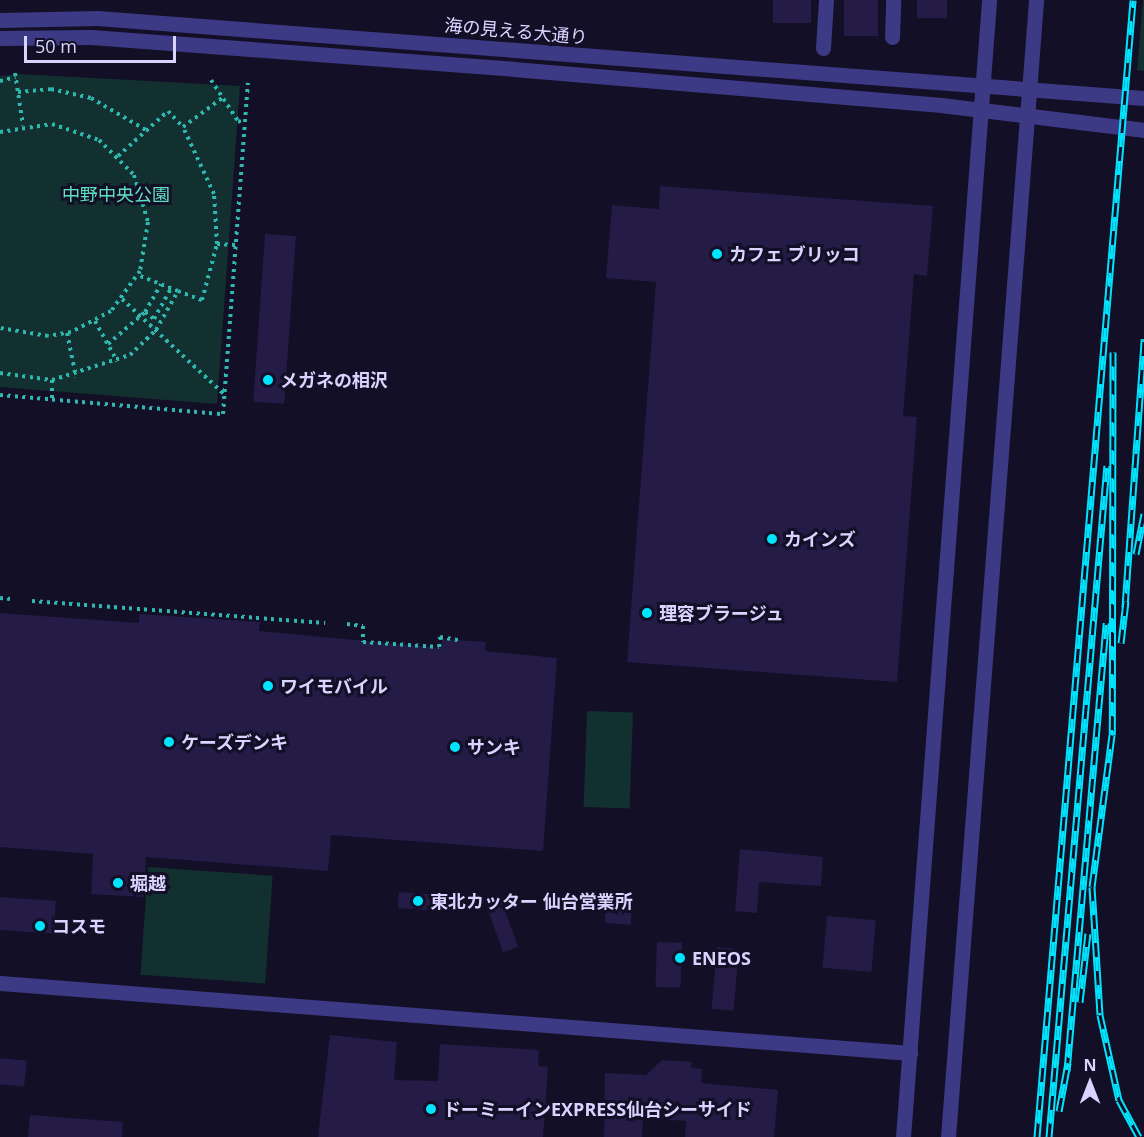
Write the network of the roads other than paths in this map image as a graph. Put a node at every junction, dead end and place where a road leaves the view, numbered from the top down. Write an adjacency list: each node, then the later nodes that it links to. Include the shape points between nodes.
1 (826, 0): 8 (street)
2 (893, 0): 6 (street)
3 (989, 0): 9 (street)
4 (1036, 0): 10 (street)
5 (0, 20): 9 (street, 海の見える大通り, via 149,22)
6 (892, 37)
7 (0, 38): 12 (street, via 91,37)
8 (823, 48)
9 (982, 88): 10 (street, 海の見える大通り); 12 (street)
10 (1029, 89): 11 (street, 海の見える大通り); 13 (street)
11 (1144, 98)
12 (981, 109): 13 (street); 16 (street)
13 (1027, 118): 14 (street); 18 (street)
14 (1144, 130)
15 (0, 983): 16 (street)
16 (910, 1053): 17 (street)
17 (903, 1137)
18 (948, 1137)

